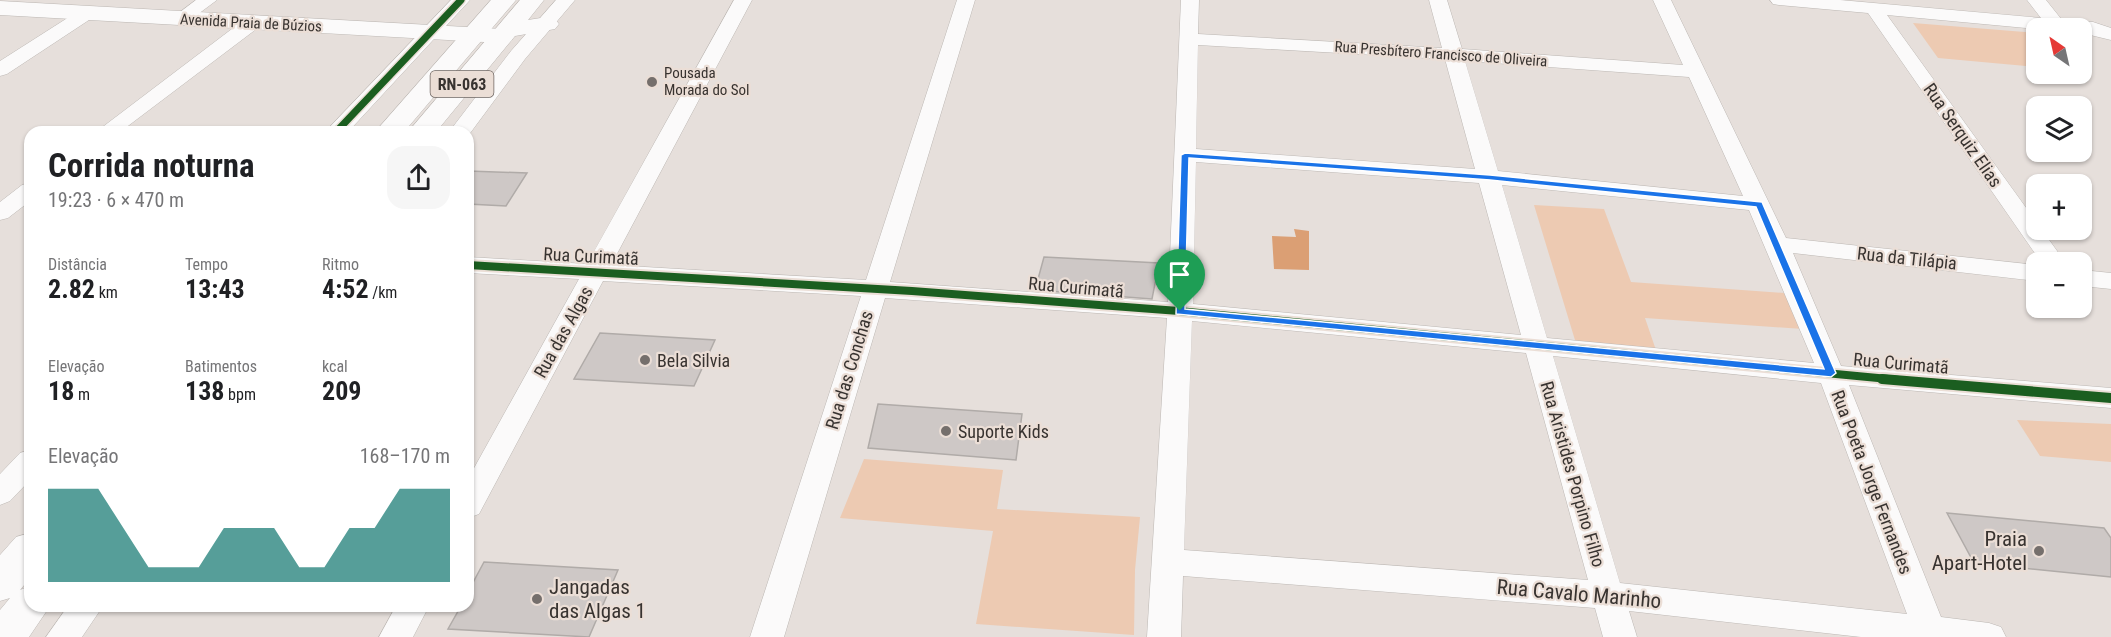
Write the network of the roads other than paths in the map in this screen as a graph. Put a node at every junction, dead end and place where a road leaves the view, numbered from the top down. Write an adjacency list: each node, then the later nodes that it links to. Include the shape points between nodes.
1 (208, 0): 17 (street)
2 (460, 0): 21 (street)
3 (504, 0): 22 (main road, RN-063)
4 (532, 0): 22 (main road, RN-063)
5 (566, 0): 20 (street)
6 (742, 0): 41 (street, Rua das Algas)
7 (966, 0): 44 (street, Rua das Conchas)
8 (1190, 0): 23 (street)
9 (1438, 0): 24 (street, Rua Aristides Porpino Filho)
10 (1662, 0): 26 (street, Rua Poeta Jorge Fernandes)
11 (1779, 0): 14 (street)
12 (2036, 0): 16 (street)
13 (7, 5): 15 (main road, Avenida Praia de Búzios)
14 (1873, 8): 18 (street); 38 (street, Rua Serquiz Elias)
15 (86, 14): 17 (main road, Avenida Praia de Búzios); 25 (street)
16 (2051, 18)
17 (180, 19): 19 (main road, Avenida Praia de Búzios)
18 (2026, 22)
19 (252, 23): 21 (main road, Avenida Praia de Búzios); 27 (street)
20 (547, 24): 22 (main road, Avenida Praia de Búzios)
21 (429, 33): 22 (main road, Avenida Praia de Búzios); 28 (street)
22 (499, 39): 29 (main road, RN-063); 30 (main road, RN-063); 31 (street)
23 (1188, 39): 24 (street, Rua Presbítero Francisco de Oliveira); 32 (street)
24 (1452, 54): 26 (street, Rua Presbítero Francisco de Oliveira); 33 (street, Rua Aristides Porpino Filho)
25 (0, 70)
26 (1694, 72): 35 (street, Rua Poeta Jorge Fernandes)
27 (115, 126)
28 (342, 126)
29 (396, 126)
30 (427, 126)
31 (463, 126)
32 (1185, 155): 33 (street); 45 (street)
33 (1490, 177): 35 (street); 46 (street, Rua Aristides Porpino Filho)
34 (24, 195): 36 (street)
35 (1759, 204): 37 (street, Rua Poeta Jorge Fernandes)
36 (0, 213)
37 (1777, 244): 40 (street, Rua da Tilápia); 47 (street, Rua Poeta Jorge Fernandes)
38 (2046, 252)
39 (474, 265): 41 (street, Rua Curimatã)
40 (2026, 272)
41 (596, 273): 44 (street, Rua Curimatã); 51 (street, Rua das Algas)
42 (2092, 279): 43 (street)
43 (2111, 281)
44 (875, 287): 45 (street, Rua Curimatã); 63 (street, Rua das Conchas)
45 (1180, 311): 46 (street, Rua Curimatã); 53 (street)
46 (1537, 347): 47 (street, Rua Curimatã); 55 (street, Rua Aristides Porpino Filho)
47 (1831, 373): 48 (street, Rua Curimatã); 59 (street, Rua Poeta Jorge Fernandes)
48 (2111, 398)
49 (17, 466): 50 (street)
50 (0, 493)
51 (474, 495)
52 (24, 556): 54 (main road)
53 (1167, 562): 55 (street, Rua Cavalo Marinho); 64 (street)
54 (0, 584)
55 (1608, 595): 59 (street, Rua Cavalo Marinho); 65 (street, Rua Aristides Porpino Filho)
56 (24, 612): 60 (main road)
57 (82, 612): 61 (street)
58 (410, 612): 62 (street)
59 (1931, 634): 66 (street, Rua Cavalo Marinho)
60 (4, 637)
61 (63, 637)
62 (396, 637)
63 (767, 637)
64 (1164, 637)
65 (1620, 637)
66 (1989, 637)

